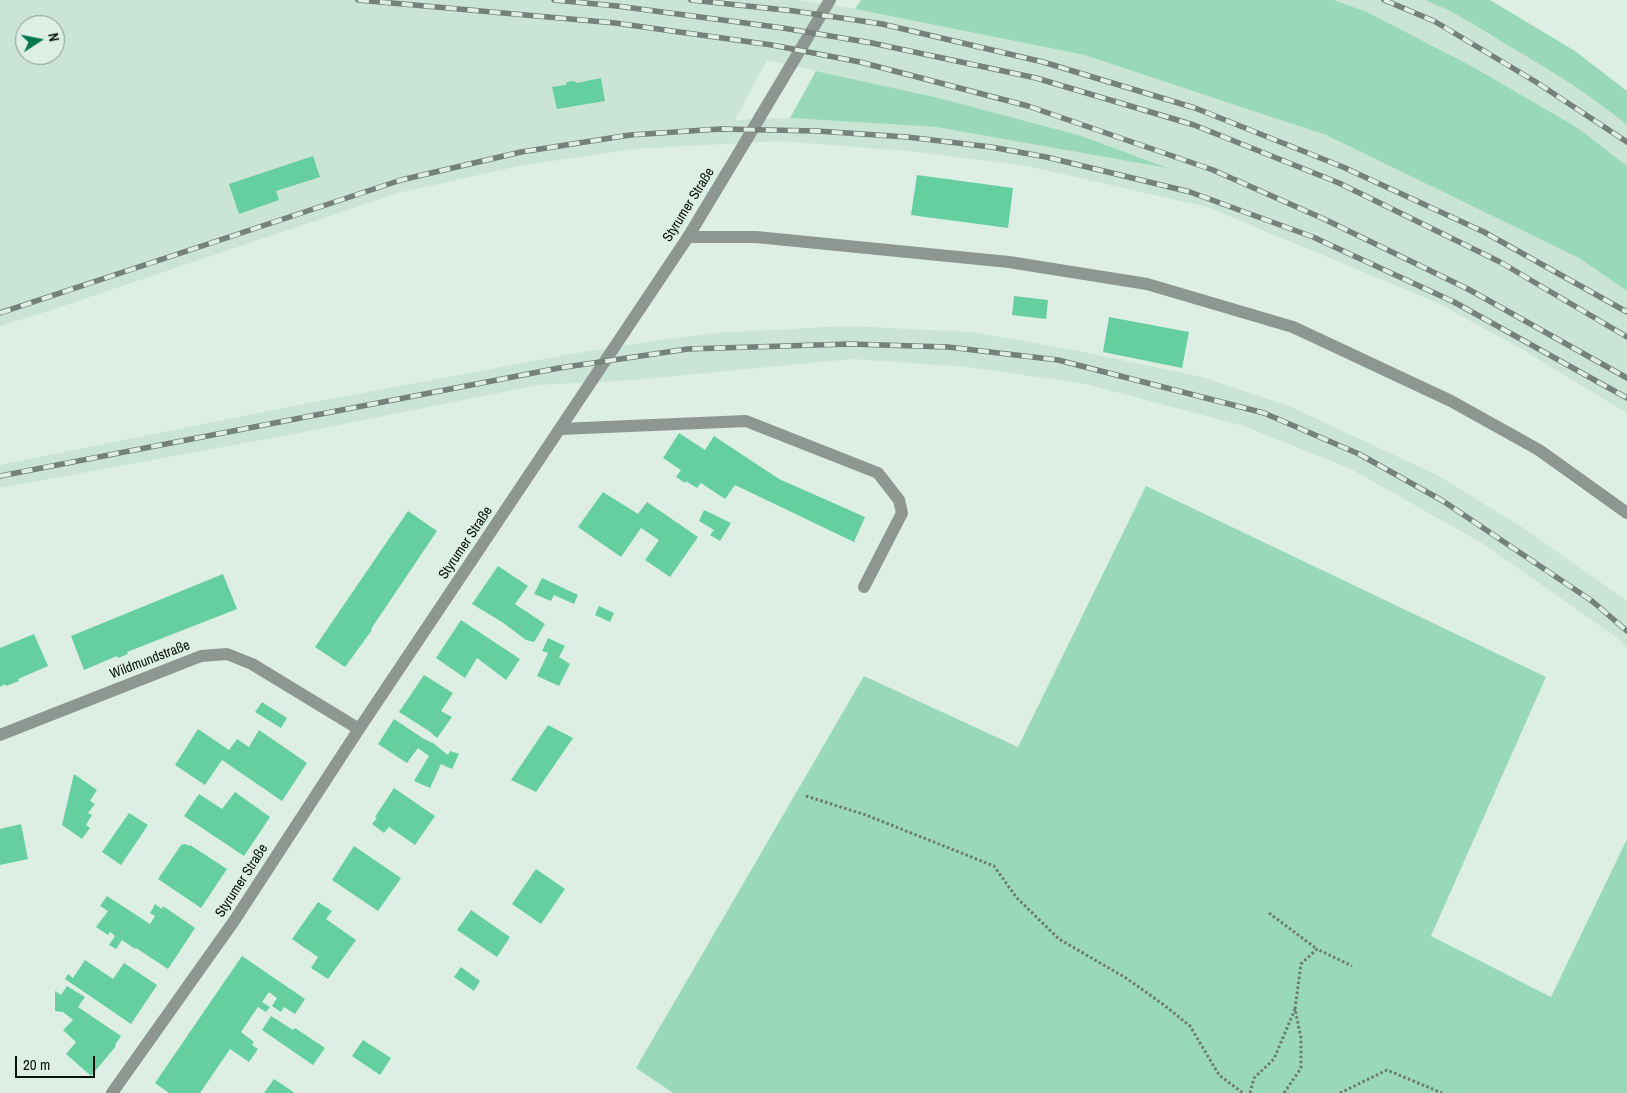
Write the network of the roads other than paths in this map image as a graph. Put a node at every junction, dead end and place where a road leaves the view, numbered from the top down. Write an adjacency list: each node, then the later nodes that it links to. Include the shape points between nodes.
1 (830, 0): 2 (street, Styrumer Straße)
2 (688, 237): 3 (street, Styrumer Straße); 4 (street, via 756,237 1009,262 1166,289 1293,327 1451,401 1539,450)
3 (560, 429): 5 (street, via 746,421 878,473 899,500 902,513); 6 (street, Styrumer Straße)
4 (1627, 514)
5 (864, 587)
6 (359, 729): 7 (street, Wildmundstraße, via 252,664 226,654 201,656); 8 (street, Styrumer Straße, via 234,921)
7 (0, 735)
8 (112, 1093)

